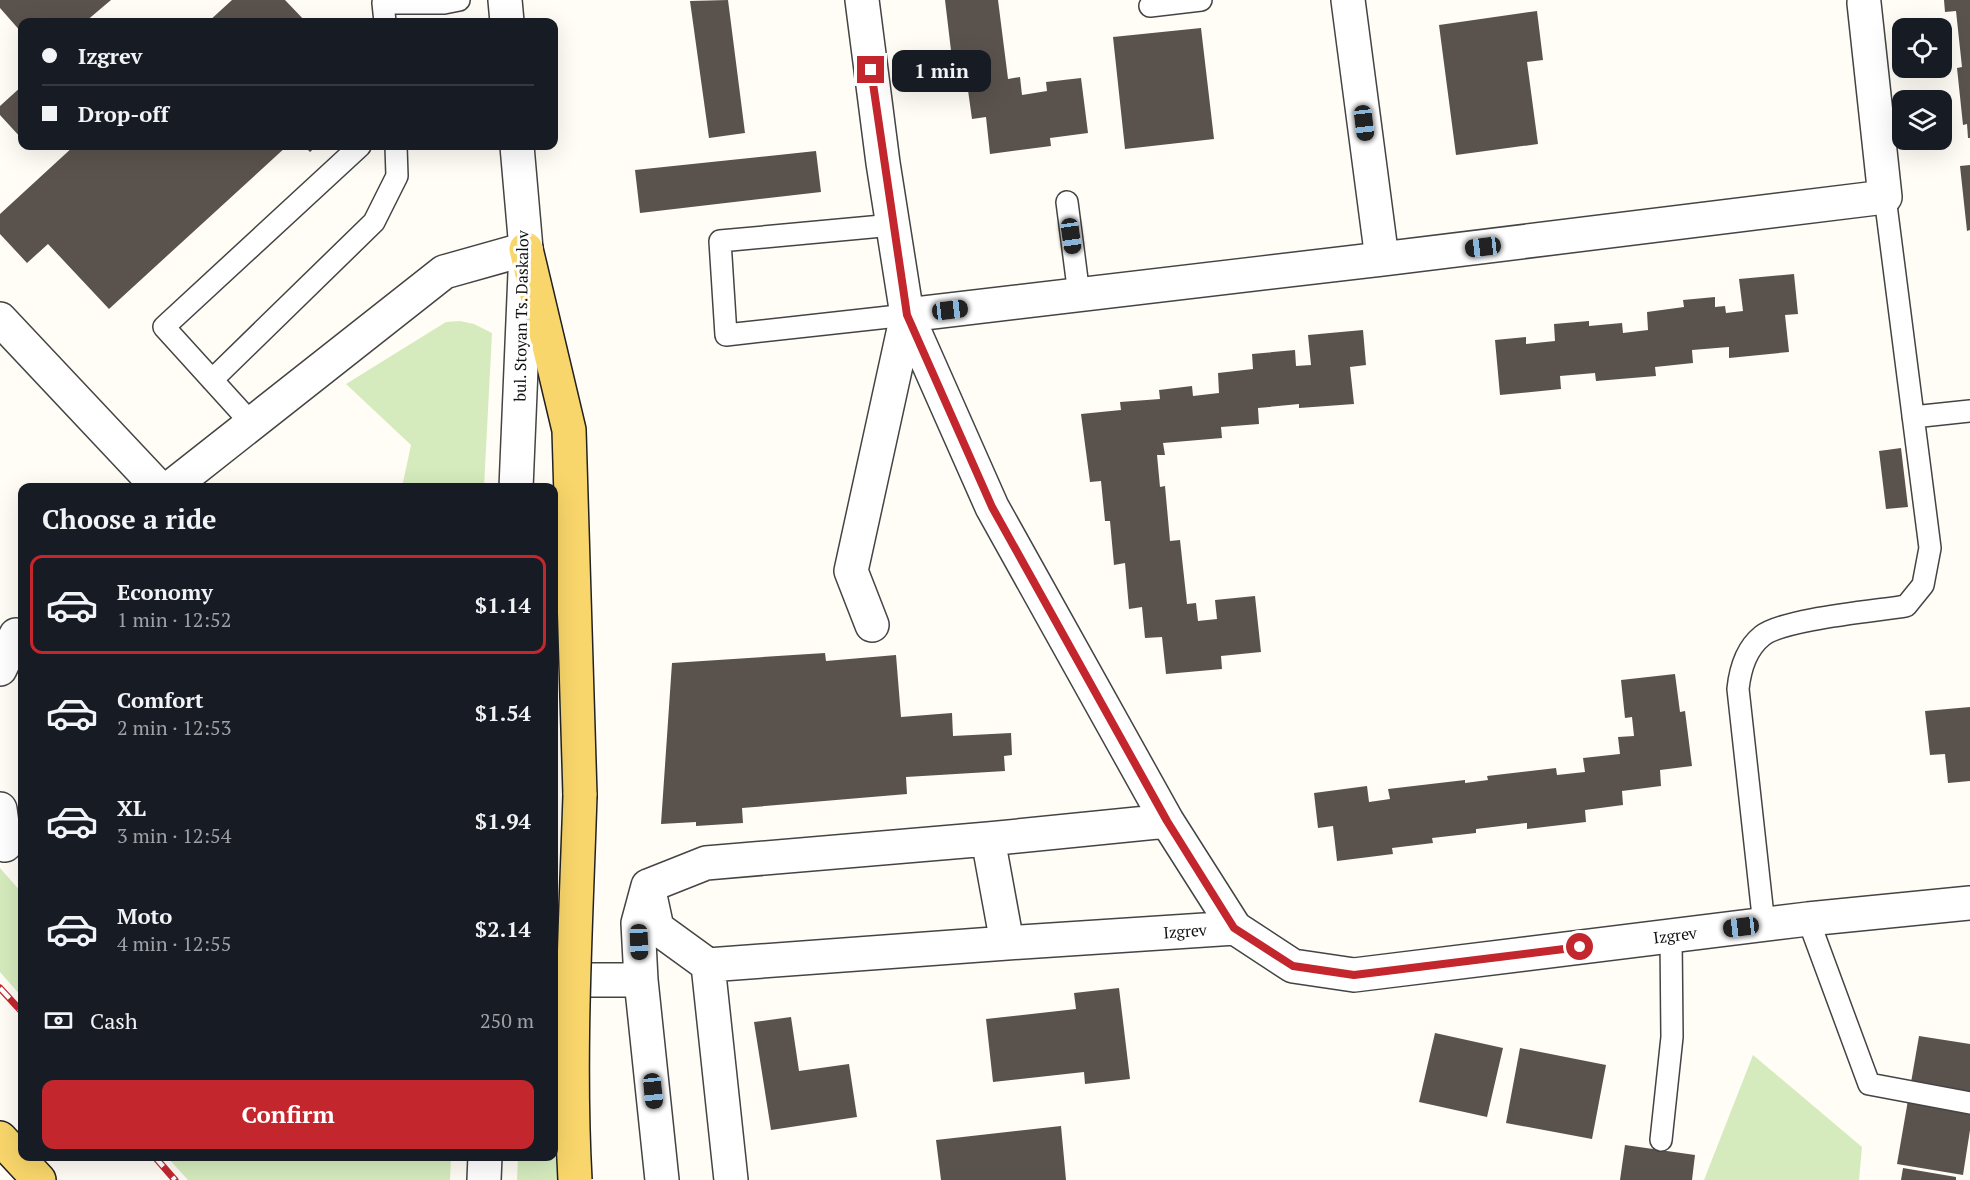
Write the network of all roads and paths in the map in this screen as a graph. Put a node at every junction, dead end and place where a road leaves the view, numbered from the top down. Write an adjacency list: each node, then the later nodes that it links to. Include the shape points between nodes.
1 (459, 0): 8 (lane, via 383,3)
2 (505, 0): 9 (street)
3 (862, 0): 15 (street)
4 (1201, 0): 7 (lane)
5 (1348, 0): 17 (street)
6 (1864, 3): 13 (street)
7 (1150, 6)
8 (385, 18)
9 (507, 18)
10 (356, 150): 21 (lane, via 164,327)
11 (396, 150): 21 (lane, via 397,176 374,222)
12 (517, 150): 16 (street, bul. Stoyan Ts. Daskalov)
13 (1885, 197): 17 (street); 23 (lane)
14 (1067, 202): 18 (lane)
15 (893, 225): 19 (street); 19 (lane, via 720,241 726,335)
16 (526, 249): 24 (street, via 444,272); 27 (street, bul. Stoyan Ts. Daskalov); 49 (main road, bridge, via 569,430 580,795 573,1046)
17 (1382, 259): 18 (street)
18 (1079, 295): 19 (street)
19 (907, 315): 28 (street, via 851,571); 32 (street, via 992,507)
20 (0, 319): 25 (street)
21 (212, 380): 24 (lane)
22 (1970, 411): 23 (lane)
23 (1913, 417): 38 (lane, via 1930,548 1923,585 1906,606 1783,625 1762,636 1740,670 1738,689)
24 (252, 424): 26 (street)
25 (154, 483)
26 (176, 483)
27 (516, 483)
28 (872, 625)
29 (13, 636): 30 (street)
30 (0, 669)
31 (0, 809): 34 (street)
32 (1167, 821): 33 (street); 39 (street)
33 (988, 839): 35 (street, via 706,863); 41 (street)
34 (9, 849)
35 (648, 886): 42 (street, via 657,928); 44 (street, via 638,923)
36 (1970, 903): 37 (street, Izgrev)
37 (1808, 919): 38 (street, Izgrev); 45 (lane, via 1869,1084)
38 (1764, 925): 40 (street, Izgrev)
39 (1234, 928): 40 (street, Izgrev, via 1293,966 1354,975); 41 (street, Izgrev)
40 (1671, 936): 46 (lane, via 1672,1037)
41 (1007, 943): 42 (street, Izgrev)
42 (708, 965): 51 (street)
43 (558, 980): 44 (street)
44 (641, 980): 50 (street)
45 (1970, 1103)
46 (1661, 1140)
47 (485, 1161): 48 (street)
48 (484, 1180)
49 (575, 1180)
50 (662, 1180)
51 (731, 1180)

